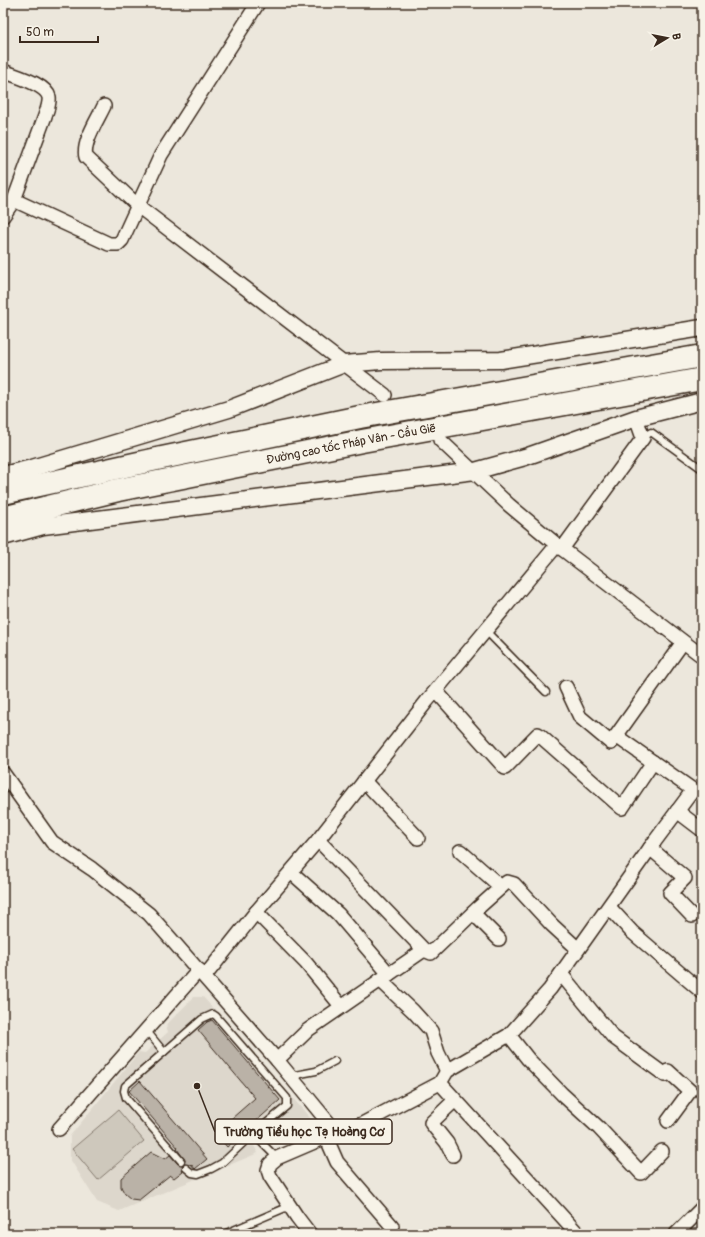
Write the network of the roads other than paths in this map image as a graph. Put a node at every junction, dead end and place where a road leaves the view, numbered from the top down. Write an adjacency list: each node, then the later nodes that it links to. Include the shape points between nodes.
1 (258, 3): 5 (street, via 162,156)
2 (3, 71): 4 (street, via 39,86 46,92 49,102)
3 (104, 106): 5 (street, via 87,143 86,157)
4 (14, 200): 5 (street, via 114,245 122,240); 6 (street)
5 (138, 206): 9 (street)
6 (3, 216)
7 (702, 328): 9 (street, via 502,360 381,361)
8 (702, 356): 19 (highway, Đường cao tốc Pháp Vân - Cầu Giẽ, via 360,417)
9 (344, 364): 11 (street); 18 (street, via 229,409)
10 (702, 379): 20 (highway, Đường cao tốc Pháp Vân - Cầu Giẽ, via 362,441 118,490)
11 (385, 395)
12 (702, 401): 13 (street)
13 (636, 418): 14 (street); 17 (street, via 525,458)
14 (643, 438): 16 (lane, via 651,432); 22 (street)
15 (440, 440): 17 (street)
16 (702, 469)
17 (474, 471): 21 (street, via 43,526); 22 (street, via 509,505)
18 (3, 475)
19 (3, 493)
20 (3, 518)
21 (3, 537)
22 (559, 547): 23 (street); 24 (street)
23 (486, 631): 27 (street); 28 (lane)
24 (683, 642): 25 (street); 29 (street)
25 (702, 656)
26 (566, 686): 29 (street, via 580,717 611,744)
27 (436, 691): 30 (street, via 505,768 538,734 622,808); 32 (street)
28 (546, 692)
29 (616, 736): 30 (street)
30 (653, 762): 33 (street, via 693,790)
31 (3, 773): 48 (street, via 52,842 92,869 149,914)
32 (364, 781): 35 (street); 36 (street)
33 (677, 811): 34 (street); 37 (street)
34 (702, 830)
35 (418, 838)
36 (318, 840): 39 (street); 47 (street)
37 (650, 848): 41 (street); 44 (street, via 685,878 670,893)
38 (460, 851): 40 (street)
39 (291, 872): 42 (street); 50 (street, via 338,914)
40 (501, 886): 43 (street); 46 (street, via 507,882 514,884)
41 (608, 907): 46 (street); 51 (street, via 632,932)
42 (256, 912): 48 (street); 52 (street, via 306,963)
43 (473, 913): 45 (street); 47 (street, via 431,953)
44 (692, 916)
45 (499, 939)
46 (578, 949): 49 (street)
47 (424, 950): 50 (street)
48 (202, 973): 53 (street); 56 (street)
49 (561, 974): 54 (street); 62 (street, via 613,1037 665,1075 668,1071 690,1091)
50 (385, 977): 52 (street); 58 (street, via 430,1031)
51 (702, 992)
52 (341, 1006): 56 (street, via 308,1030)
53 (146, 1030): 55 (lane); 63 (street)
54 (509, 1035): 58 (street); 66 (street, via 528,1059 600,1128 641,1173)
55 (164, 1052): 64 (lane, via 209,1014 216,1016 287,1098 285,1109); 69 (lane, via 125,1086 124,1091 126,1098)
56 (277, 1060): 59 (street)
57 (334, 1061): 59 (lane, via 316,1071)
58 (447, 1071): 60 (street)
59 (290, 1076): 65 (street)
60 (440, 1083): 61 (street); 65 (street, via 362,1124)
61 (455, 1100): 67 (street, via 431,1123); 76 (street)
62 (668, 1121)
63 (59, 1129)
64 (253, 1134): 68 (lane); 70 (lane, via 222,1163 211,1169 198,1174)
65 (331, 1135): 68 (street); 73 (street, via 337,1162)
66 (662, 1151)
67 (453, 1155)
68 (277, 1158): 71 (street, via 268,1170)
69 (181, 1161)
70 (186, 1168)
71 (290, 1206): 74 (lane); 75 (street)
72 (702, 1208): 77 (street)
73 (392, 1226)
74 (224, 1234)
75 (310, 1234)
76 (578, 1234)
77 (676, 1234)

